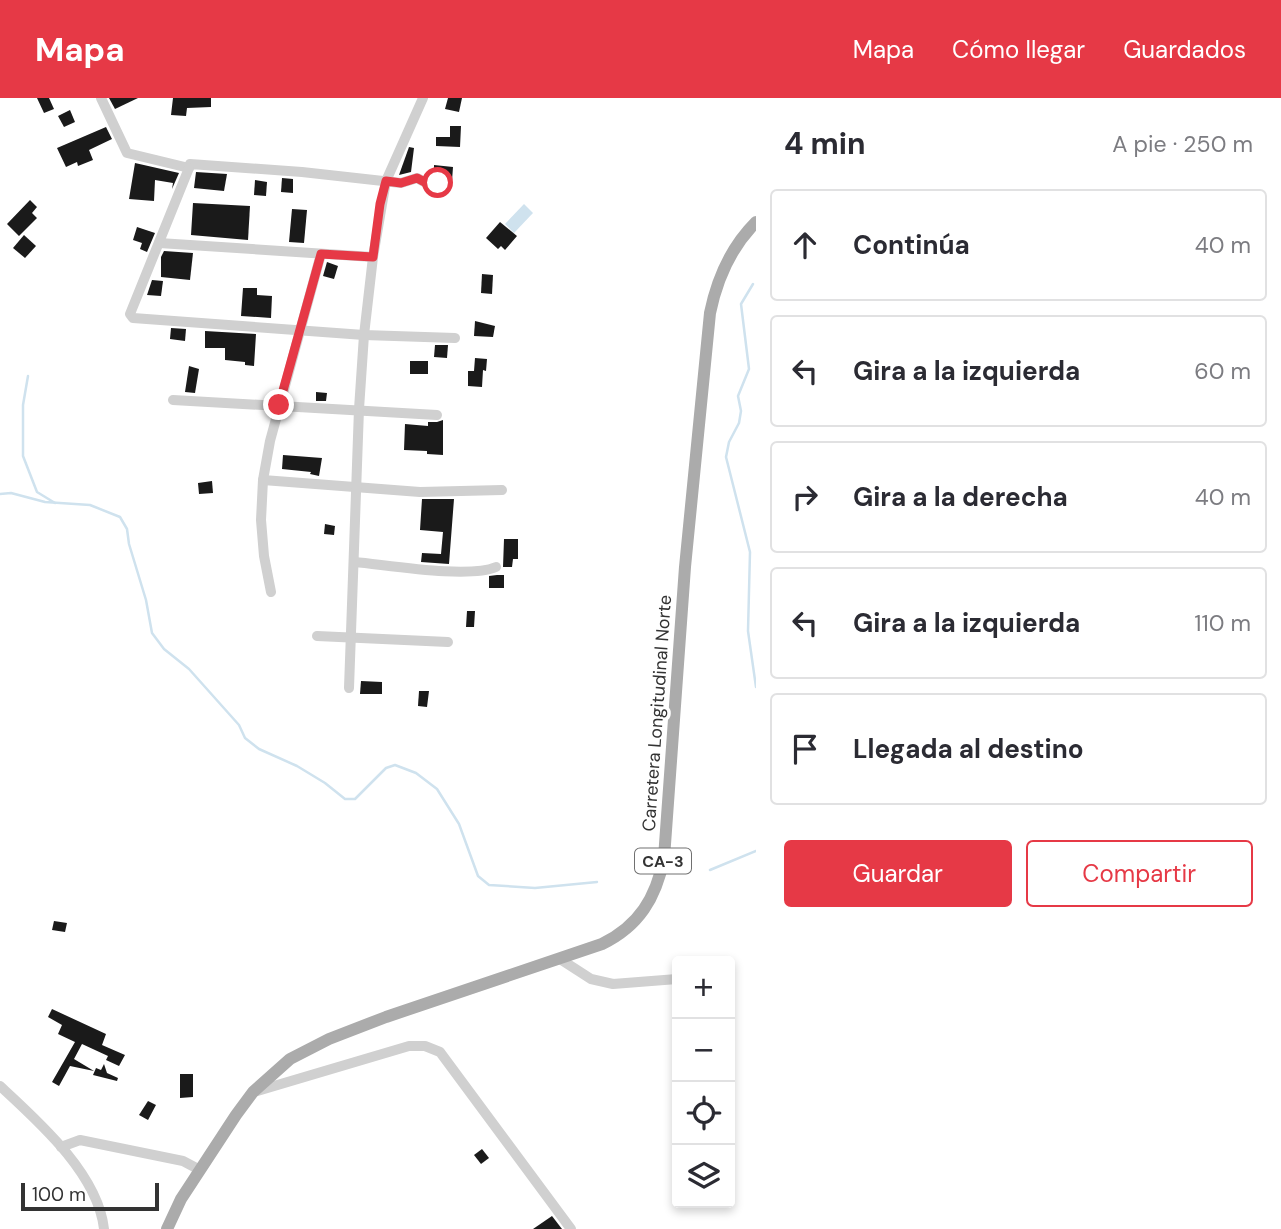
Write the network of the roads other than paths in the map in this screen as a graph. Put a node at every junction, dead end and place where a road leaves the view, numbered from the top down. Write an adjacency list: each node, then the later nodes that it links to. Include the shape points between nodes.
1 (100, 98): 3 (street, via 127,153)
2 (423, 98): 4 (street)
3 (189, 167): 4 (street); 7 (street)
4 (386, 181): 5 (street, via 417,178 432,186); 9 (street)
5 (438, 183)
6 (756, 222): 27 (main road, Carretera Longitudinal Norte / CA-3, via 725,265 710,313 685,567 667,826 658,882 630,927 602,944)
7 (159, 243): 8 (street); 10 (street, via 130,314 133,318)
8 (321, 254): 9 (street); 10 (street)
9 (373, 257): 11 (street)
10 (300, 330): 11 (street); 14 (street)
11 (364, 335): 12 (street); 15 (street)
12 (455, 338)
13 (173, 400): 14 (street)
14 (279, 405): 15 (street); 17 (street)
15 (359, 409): 16 (street); 18 (street)
16 (437, 415)
17 (263, 480): 18 (street); 22 (street, via 261,520)
18 (356, 485): 19 (street, via 420,492); 20 (street)
19 (502, 490)
20 (355, 562): 21 (street, via 435,570); 24 (street)
21 (496, 567)
22 (271, 592)
23 (317, 636): 24 (street)
24 (351, 637): 25 (street); 26 (street)
25 (448, 642)
26 (349, 688)
27 (560, 959): 28 (street, via 591,979 613,984); 30 (main road, Carretera Longitudinal Norte / CA-3, via 329,1039 290,1059)
28 (672, 979)
29 (0, 1086): 31 (street)
30 (253, 1092): 32 (main road, Carretera Longitudinal Norte / CA-3); 35 (street, via 409,1046 432,1048 440,1052)
31 (61, 1147): 32 (street, via 80,1140 183,1161); 33 (street, via 97,1202)
32 (200, 1170): 34 (main road, Carretera Longitudinal Norte / CA-3)
33 (104, 1229)
34 (167, 1229)
35 (571, 1229)

